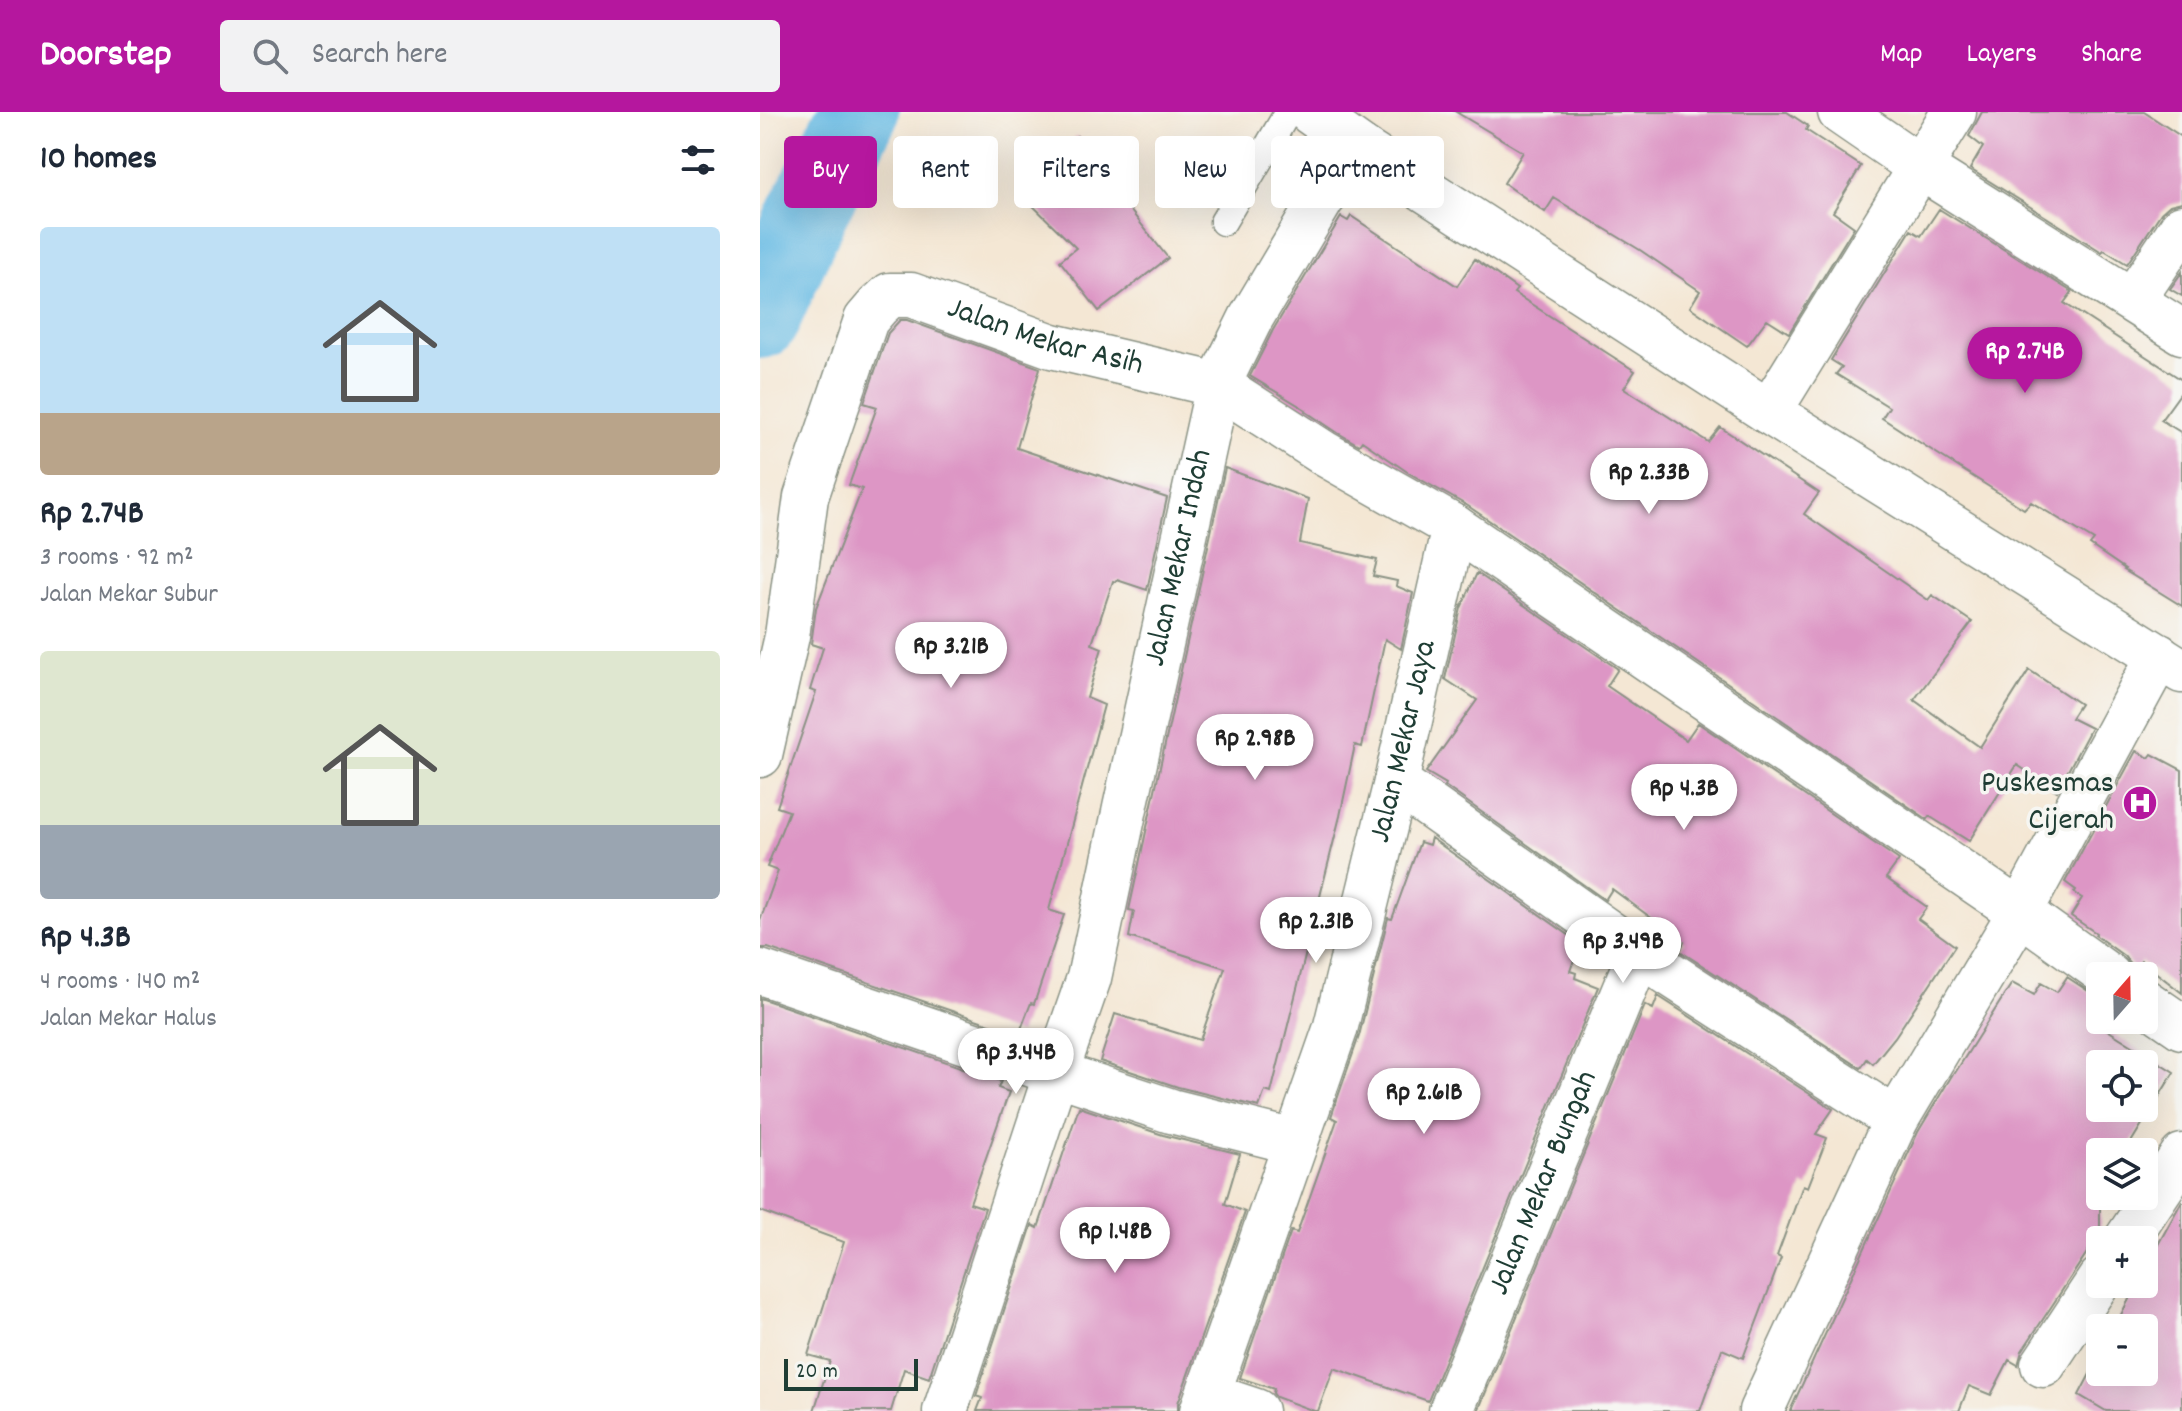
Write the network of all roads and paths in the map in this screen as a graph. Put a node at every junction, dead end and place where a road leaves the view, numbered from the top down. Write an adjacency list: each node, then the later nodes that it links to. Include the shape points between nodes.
1 (1288, 112): 9 (lane)
2 (1310, 112): 5 (street)
3 (1840, 112): 6 (street)
4 (1954, 112): 6 (street)
5 (1344, 136)
6 (1920, 167): 11 (street); 14 (street)
7 (1444, 202): 14 (street)
8 (1317, 208): 13 (street, Jalan Mekar Indah)
9 (1223, 222)
10 (2182, 227): 11 (street)
11 (2133, 300): 12 (street)
12 (2182, 332)
13 (1218, 385): 15 (street, Jalan Mekar Asih); 17 (street, Jalan Mekar Asih, via 1052,346 911,295 890,295 866,320 806,497 787,636); 25 (street, Jalan Mekar Indah, via 1089,978)
14 (1769, 412): 16 (street)
15 (1454, 527): 18 (street, Jalan Mekar Jaya); 19 (street, Jalan Mekar Asih)
16 (2171, 664): 19 (street)
17 (760, 755)
18 (1396, 782): 20 (street); 27 (street, Jalan Mekar Jaya, via 1335,1030)
19 (2020, 912): 21 (street, Jalan Mekar Asih); 26 (street)
20 (1639, 954): 26 (street); 35 (street, Jalan Mekar Bungah)
21 (2090, 962)
22 (760, 972): 25 (street)
23 (2158, 1011): 24 (street)
24 (2182, 1027)
25 (1056, 1073): 27 (street, via 1171,1111); 33 (street, Jalan Mekar Indah)
26 (1896, 1120): 36 (street)
27 (1295, 1142): 32 (street, Jalan Mekar Jaya)
28 (2182, 1156): 29 (street)
29 (2135, 1226)
30 (2087, 1298): 31 (street)
31 (2043, 1365)
32 (1205, 1403): 34 (street)
33 (945, 1411)
34 (1256, 1411)
35 (1451, 1411)
36 (1761, 1411)

